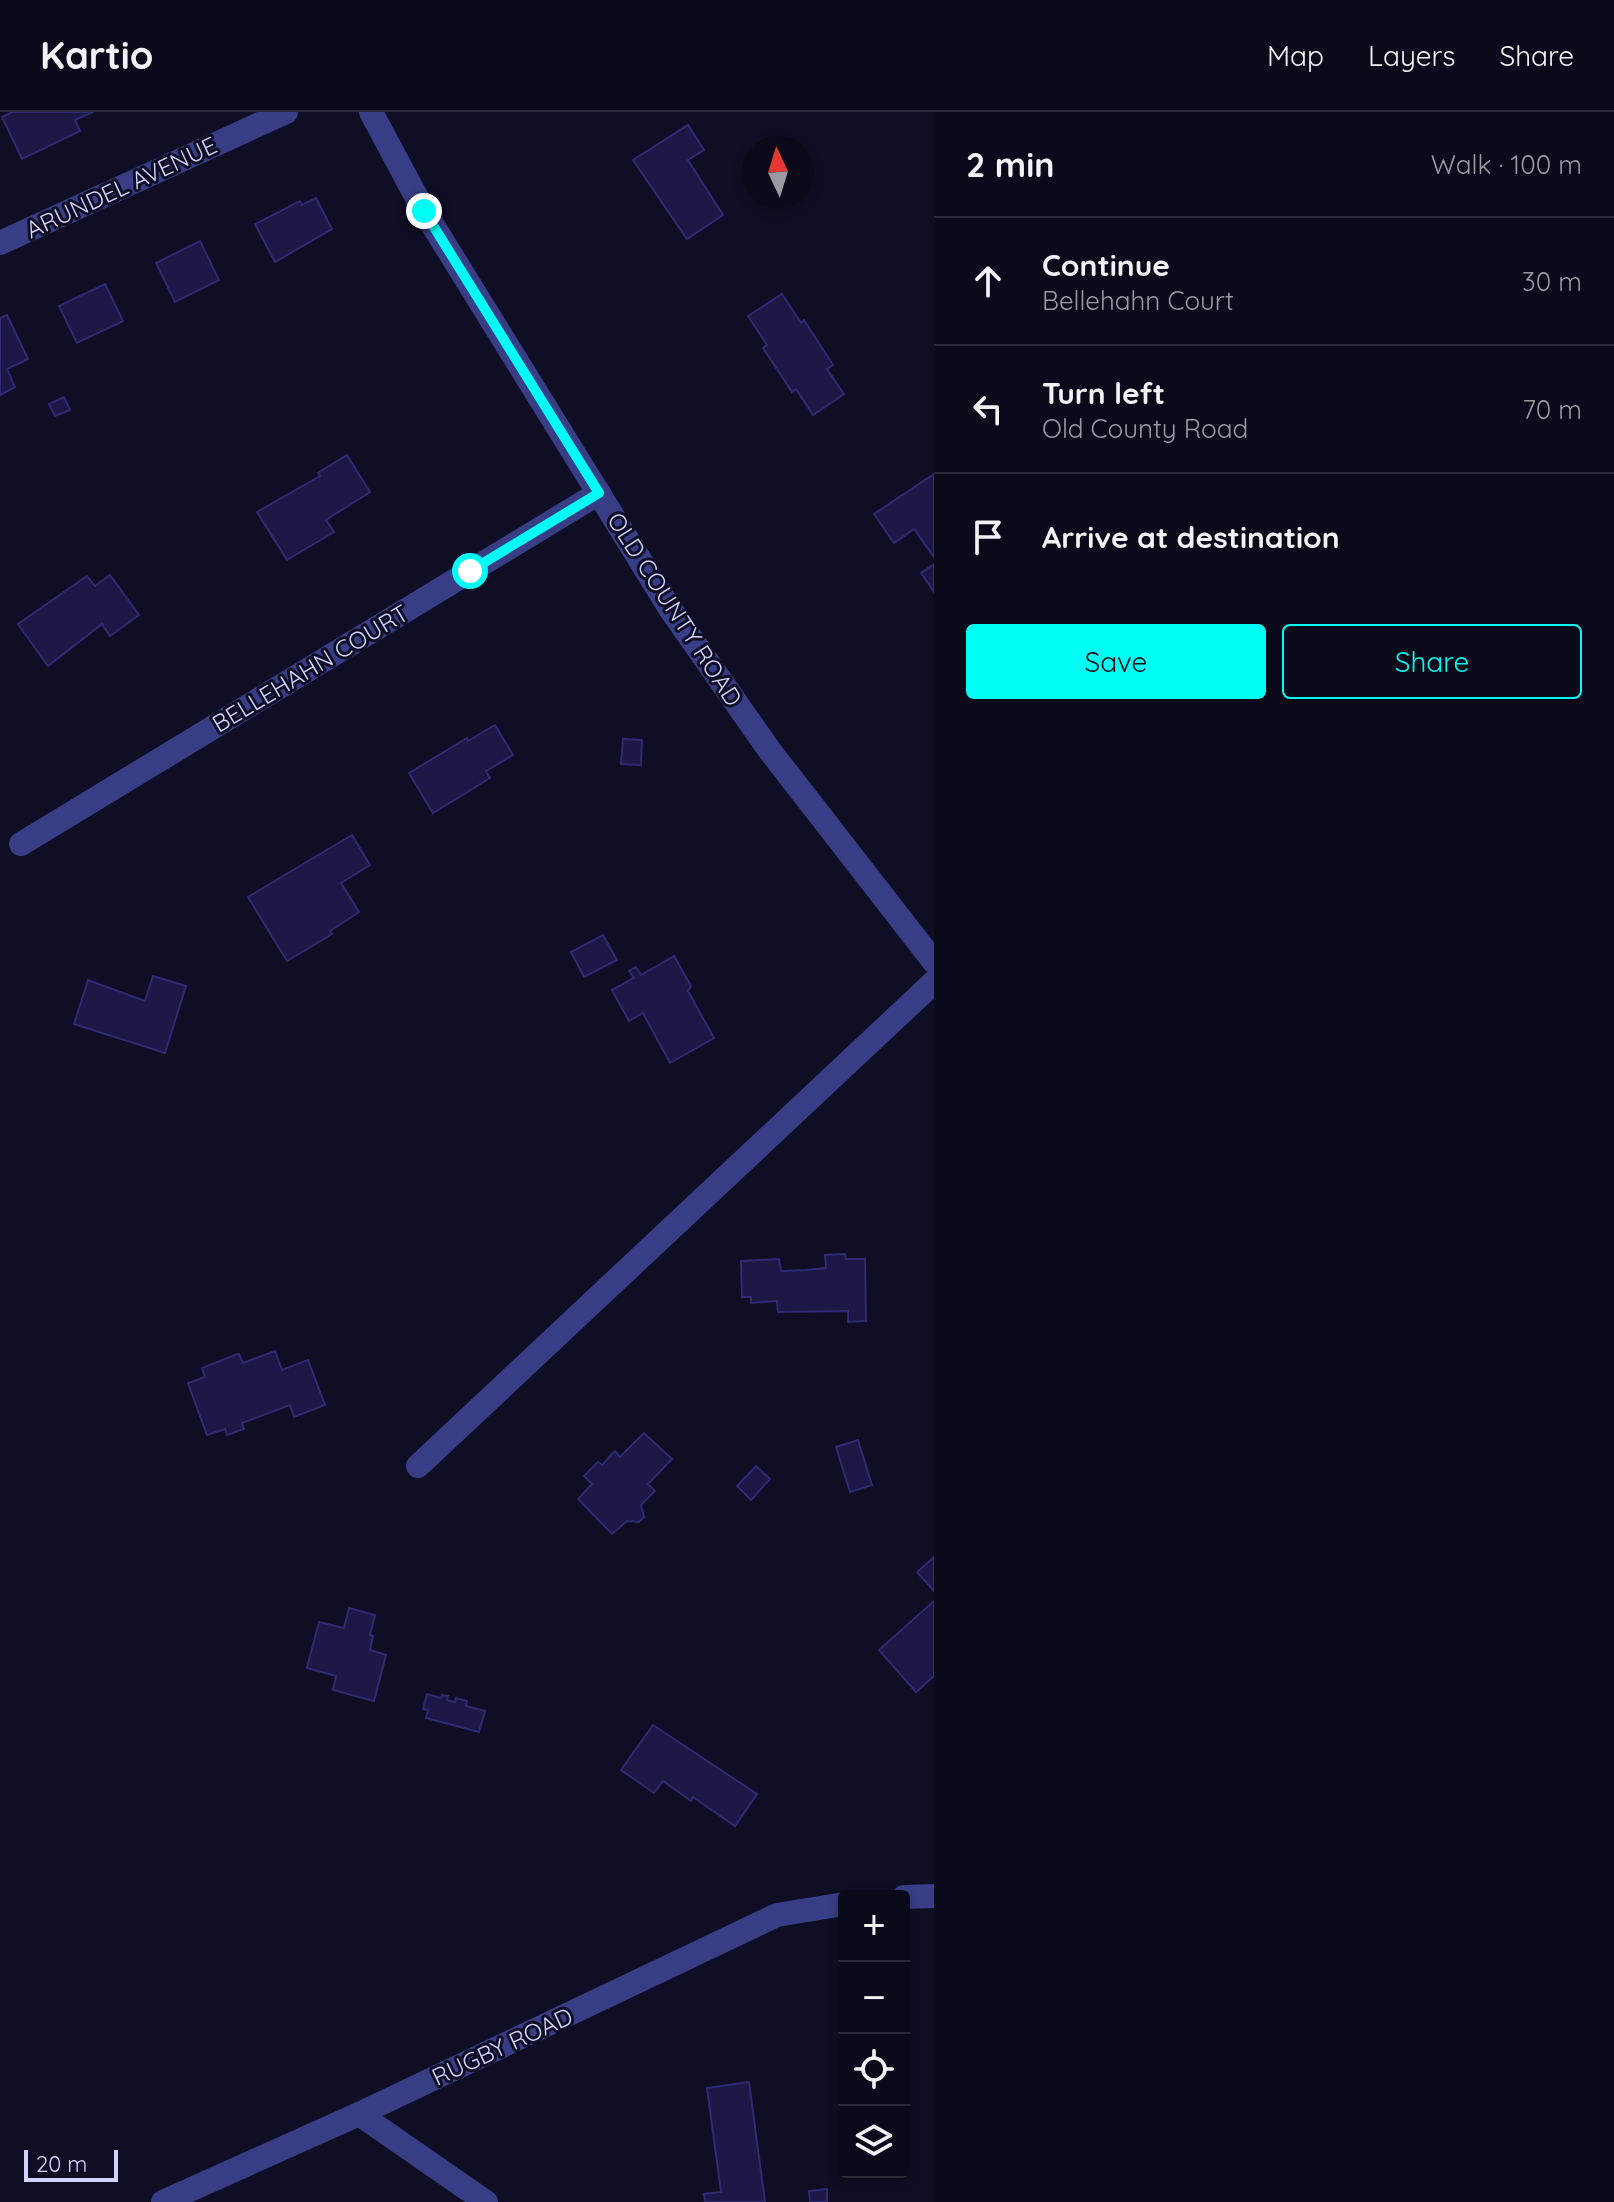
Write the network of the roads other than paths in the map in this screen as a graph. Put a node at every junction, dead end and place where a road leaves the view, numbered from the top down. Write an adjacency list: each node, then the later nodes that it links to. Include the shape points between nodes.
1 (286, 112): 3 (street, ARUNDEL AVENUE)
2 (371, 112): 4 (street, OLD COUNTY ROAD, via 424,211)
3 (0, 243)
4 (599, 493): 5 (street, BELLEHAHN COURT); 6 (street, OLD COUNTY ROAD, via 669,607 770,751)
5 (21, 844)
6 (934, 962)
7 (934, 982): 8 (street)
8 (418, 1466)
9 (934, 1896): 10 (street)
10 (910, 1897)
11 (838, 1905): 12 (street, RUGBY ROAD, via 777,1915)
12 (359, 2114): 13 (street, RUGBY ROAD); 14 (street)
13 (163, 2202)
14 (486, 2202)

